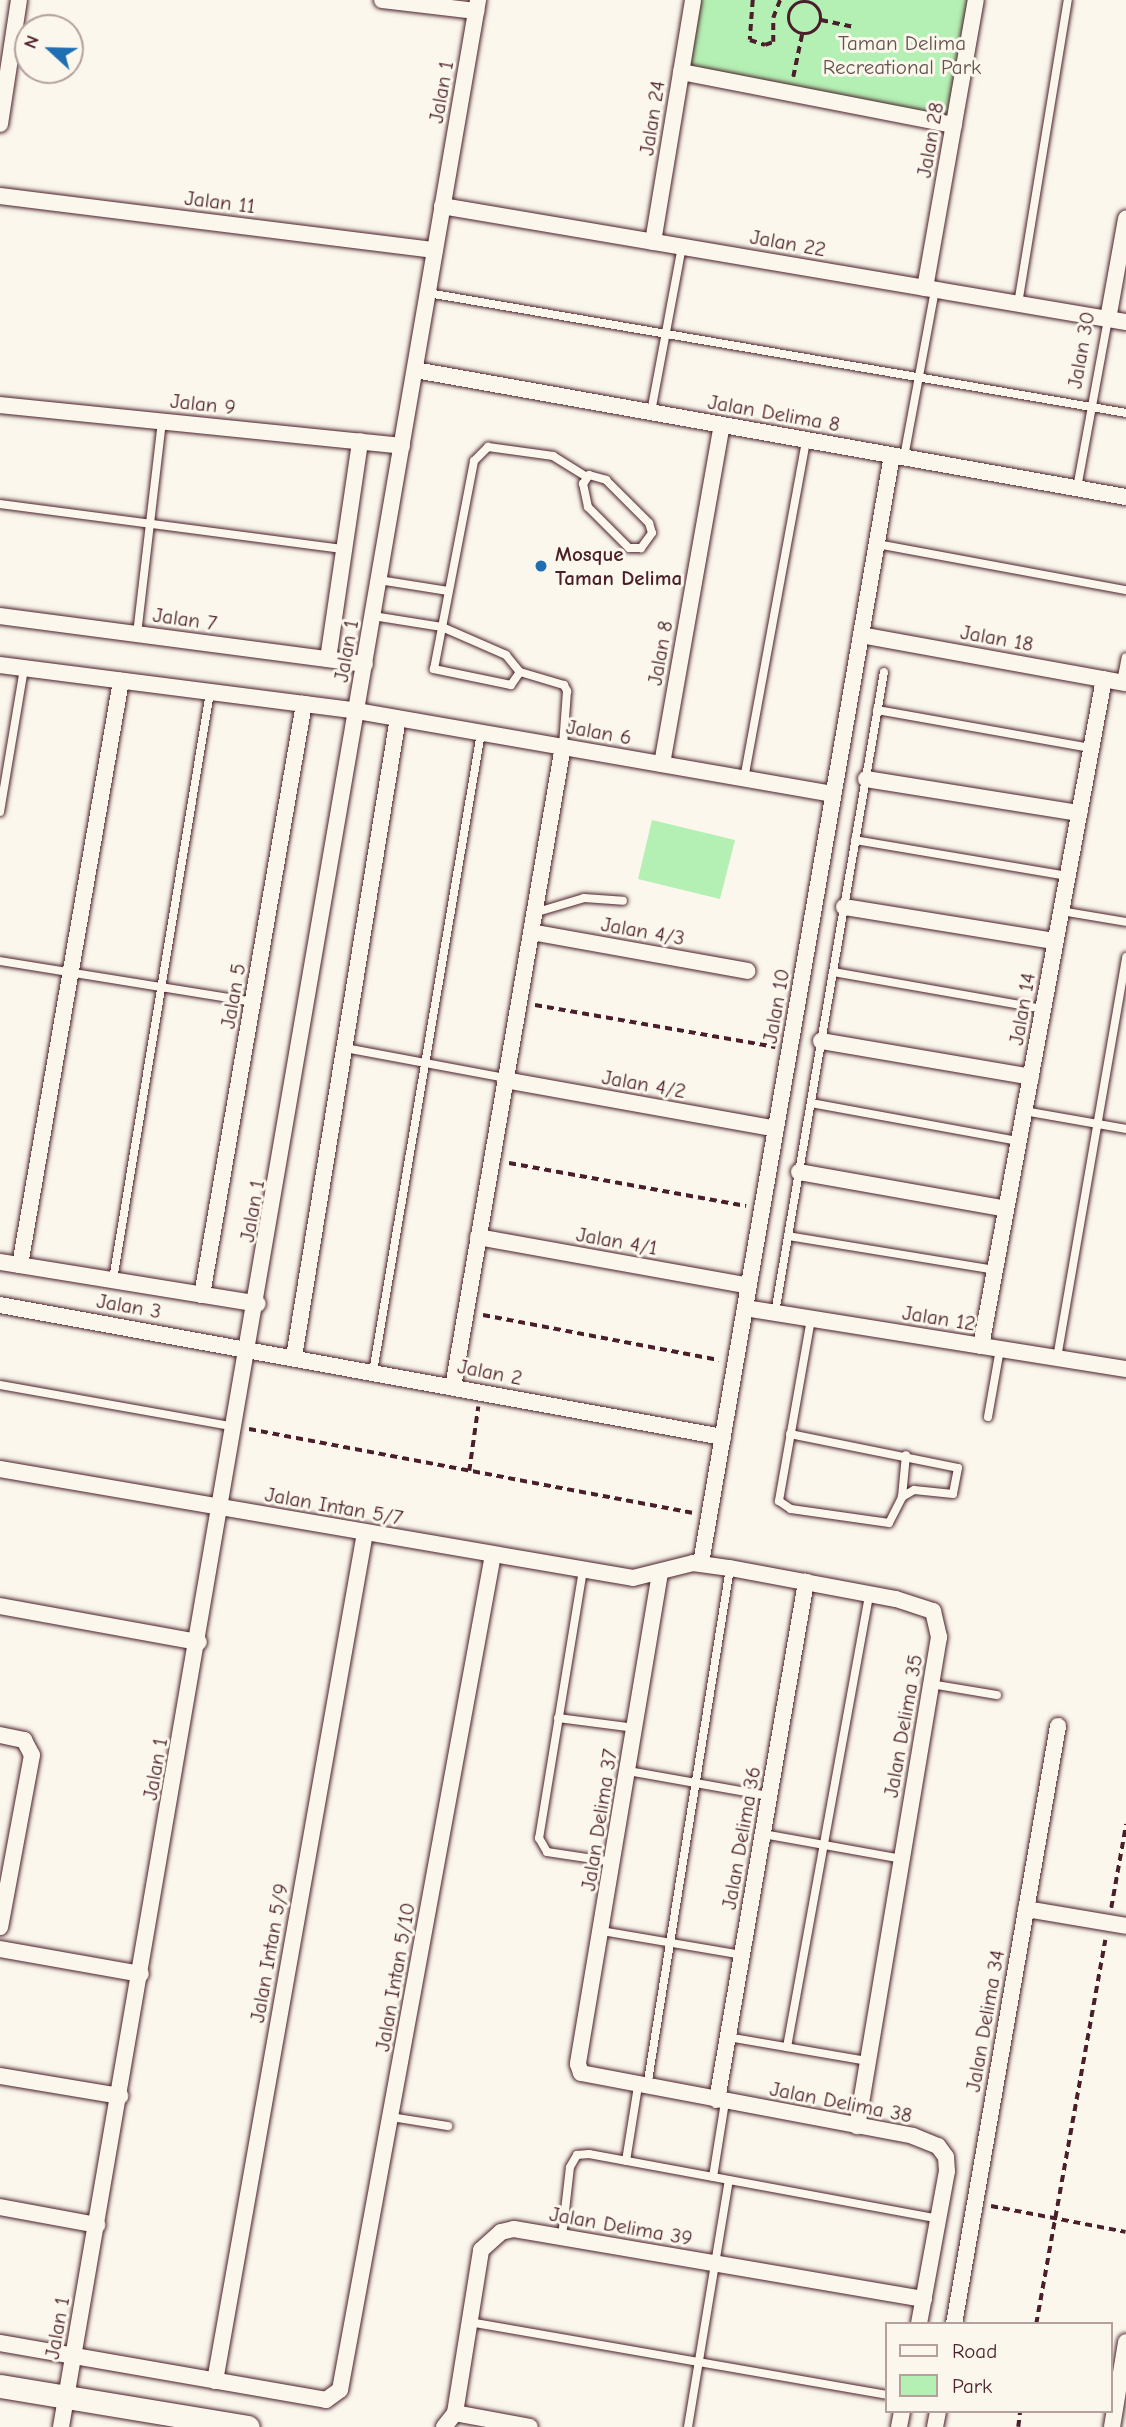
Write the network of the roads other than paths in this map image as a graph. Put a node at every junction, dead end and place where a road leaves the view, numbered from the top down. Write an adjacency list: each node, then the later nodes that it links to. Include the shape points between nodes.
1 (19, 0): 8 (street)
2 (382, 0): 6 (street)
3 (693, 0): 7 (street, Jalan 24)
4 (976, 0): 9 (street, Jalan 28)
5 (1068, 0): 18 (lane)
6 (477, 5): 11 (street, Jalan 1)
7 (681, 72): 9 (street); 13 (street, Jalan 24)
8 (0, 124)
9 (954, 125): 16 (street, Jalan 28)
10 (0, 196): 15 (street, Jalan 11)
11 (442, 206): 13 (street, Jalan 22); 15 (street, Jalan 1)
12 (1126, 219): 19 (street, Jalan 30)
13 (653, 242): 14 (street, Jalan 22)
14 (681, 247): 16 (street, Jalan 22); 21 (lane)
15 (435, 250): 17 (street, Jalan 1)
16 (930, 289): 18 (street, Jalan 22); 23 (lane)
17 (428, 293): 21 (lane); 22 (street, Jalan 1)
18 (1018, 304): 19 (street, Jalan 22)
19 (1108, 319): 20 (street, Jalan 22); 25 (lane, Jalan 30)
20 (1126, 322)
21 (666, 334): 23 (lane); 26 (lane)
22 (415, 370): 26 (street, Jalan Delima 8); 32 (street, Jalan 1)
23 (919, 377): 25 (lane); 33 (lane)
24 (0, 405): 28 (street, Jalan 9)
25 (1092, 407): 27 (lane); 35 (lane, Jalan 30)
26 (652, 412): 29 (street, Jalan Delima 8)
27 (1126, 413)
28 (162, 421): 31 (street, Jalan 9); 38 (lane)
29 (722, 425): 30 (street, Jalan Delima 8); 67 (street, Jalan 8)
30 (806, 440): 33 (street, Jalan Delima 8); 68 (lane)
31 (360, 441): 32 (street, Jalan 9); 40 (street)
32 (402, 446): 41 (street, Jalan 1)
33 (898, 456): 35 (street, Jalan Delima 8); 39 (street, Jalan 10)
34 (587, 477): 34 (lane, via 606,480 649,523 652,533 641,548 629,548 588,507 583,492); 43 (lane, via 553,456 488,447 480,452 474,461)
35 (1077, 488): 36 (street, Jalan Delima 8)
36 (1126, 497)
37 (0, 504): 38 (lane)
38 (149, 524): 40 (lane); 47 (lane)
39 (877, 544): 42 (lane); 48 (street, Jalan 10)
40 (344, 549): 50 (street)
41 (379, 580): 43 (lane); 45 (street, Jalan 1)
42 (1126, 590)
43 (448, 591): 46 (lane)
44 (0, 616): 47 (street, Jalan 7)
45 (373, 616): 46 (lane); 51 (street, Jalan 1)
46 (442, 627): 55 (lane, via 506,655); 55 (lane, via 434,663 437,671 511,685)
47 (137, 634): 50 (street, Jalan 7)
48 (861, 635): 56 (street, Jalan 18); 70 (street, Jalan 10)
49 (1126, 657): 58 (lane)
50 (328, 659): 51 (street, Jalan 7)
51 (365, 664): 62 (street, Jalan 1)
52 (0, 665): 53 (street, Jalan 6)
53 (24, 668): 57 (street, Jalan 6); 71 (lane)
54 (884, 671): 61 (lane)
55 (520, 672): 65 (lane, via 564,685)
56 (1104, 679): 58 (street, Jalan 18); 66 (street, Jalan 14)
57 (121, 681): 59 (street, Jalan 6); 85 (street)
58 (1124, 682)
59 (210, 692): 60 (street, Jalan 6); 87 (lane)
60 (304, 704): 62 (street, Jalan 6); 88 (street, Jalan 5)
61 (877, 710): 66 (lane); 69 (lane)
62 (358, 711): 63 (street, Jalan 6); 111 (street, Jalan 1)
63 (398, 718): 64 (street, Jalan 6); 91 (street)
64 (481, 733): 65 (street, Jalan 6); 92 (lane)
65 (563, 747): 67 (street, Jalan 6); 78 (street)
66 (1091, 748): 72 (street, Jalan 14)
67 (662, 764): 68 (street, Jalan 6)
68 (744, 779): 70 (street, Jalan 6)
69 (866, 779): 72 (street); 73 (lane)
70 (833, 794): 98 (street, Jalan 10)
71 (0, 812)
72 (1079, 813): 74 (street, Jalan 14)
73 (855, 840): 74 (lane); 76 (lane)
74 (1068, 876): 77 (street, Jalan 14)
75 (622, 901): 78 (lane, via 584,898)
76 (844, 907): 81 (street); 86 (lane)
77 (1061, 911): 79 (lane); 81 (street, Jalan 14)
78 (534, 913): 80 (street)
79 (1126, 922)
80 (531, 932): 84 (street, Jalan 4/3); 94 (street)
81 (1055, 942): 89 (street, Jalan 14)
82 (1126, 957): 97 (lane)
83 (0, 961): 85 (lane)
84 (748, 971)
85 (69, 972): 87 (lane); 106 (street)
86 (833, 972): 89 (lane); 90 (lane)
87 (164, 986): 88 (lane); 108 (lane)
88 (253, 1002): 110 (street, Jalan 5)
89 (1043, 1009): 93 (street, Jalan 14)
90 (821, 1041): 93 (street); 95 (lane)
91 (345, 1048): 92 (lane); 119 (street)
92 (425, 1063): 94 (lane); 122 (lane)
93 (1031, 1077): 96 (street, Jalan 14)
94 (505, 1079): 98 (street, Jalan 4/2); 104 (street)
95 (811, 1103): 100 (lane); 101 (lane)
96 (1024, 1111): 97 (lane); 100 (street, Jalan 14)
97 (1097, 1124): 99 (lane); 120 (lane)
98 (776, 1129): 109 (street, Jalan 10)
99 (1126, 1129)
100 (1019, 1141): 102 (street, Jalan 14)
101 (799, 1172): 102 (street); 103 (lane)
102 (1006, 1209): 107 (street, Jalan 14)
103 (788, 1236): 107 (lane); 114 (lane)
104 (478, 1237): 109 (street, Jalan 4/1); 124 (street)
105 (0, 1262): 106 (street)
106 (20, 1265): 108 (street)
107 (995, 1270): 116 (street, Jalan 14)
108 (113, 1280): 110 (street)
109 (749, 1286): 113 (street, Jalan 10)
110 (202, 1295): 111 (street)
111 (258, 1304): 117 (street, Jalan 1)
112 (0, 1305): 117 (street, Jalan 3)
113 (745, 1308): 114 (street, Jalan 12); 128 (street, Jalan 10)
114 (775, 1313): 115 (street, Jalan 12)
115 (811, 1319): 116 (street, Jalan 12); 127 (lane)
116 (981, 1346): 118 (street, Jalan 12)
117 (250, 1349): 119 (street, Jalan 2); 126 (street, Jalan 1)
118 (1000, 1349): 120 (street, Jalan 12); 125 (lane)
119 (294, 1357): 122 (street, Jalan 2)
120 (1057, 1358): 121 (street, Jalan 12)
121 (1126, 1368)
122 (373, 1371): 124 (street, Jalan 2)
123 (0, 1385): 126 (lane)
124 (453, 1387): 128 (street, Jalan 2)
125 (988, 1417)
126 (236, 1427): 132 (street, Jalan 1)
127 (790, 1434): 129 (lane); 131 (lane, via 778,1497 783,1506 885,1524 893,1519)
128 (723, 1437): 135 (street, Jalan 10)
129 (906, 1455): 131 (lane); 131 (lane, via 954,1465 960,1474 953,1494 914,1490)
130 (0, 1469): 132 (street, Jalan Intan 5/7)
131 (902, 1497)
132 (222, 1508): 133 (street, Jalan Intan 5/7); 142 (street, Jalan 1)
133 (365, 1533): 134 (street, Jalan Intan 5/7); 191 (street, Jalan Intan 5/9)
134 (494, 1555): 137 (street, Jalan Intan 5/7); 172 (street, Jalan Intan 5/10)
135 (701, 1563): 136 (street, Jalan Delima 35); 138 (street, Jalan Delima 35)
136 (730, 1568): 139 (street, Jalan Delima 35); 150 (lane)
137 (583, 1570): 138 (street, Jalan Intan 5/7, via 633,1578); 145 (lane)
138 (660, 1573): 147 (street, Jalan Delima 37)
139 (806, 1582): 140 (street, Jalan Delima 35); 151 (street, Jalan Delima 36)
140 (869, 1594): 143 (street, Jalan Delima 35, via 933,1611 940,1637); 153 (lane)
141 (0, 1606): 142 (street)
142 (199, 1642): 163 (street, Jalan 1)
143 (931, 1684): 144 (lane); 154 (street, Jalan Delima 35)
144 (998, 1695)
145 (558, 1718): 147 (lane); 155 (lane, via 539,1828 540,1847 559,1855)
146 (1058, 1726): 156 (street, Jalan Delima 34)
147 (635, 1728): 149 (street, Jalan Delima 37)
148 (0, 1735): 158 (street, via 24,1740 32,1755)
149 (628, 1771): 150 (lane); 155 (street, Jalan Delima 37)
150 (695, 1783): 151 (lane); 160 (lane)
151 (769, 1796): 152 (street, Jalan Delima 36)
152 (763, 1834): 153 (lane); 162 (street, Jalan Delima 36)
153 (824, 1845): 154 (lane); 165 (lane)
154 (902, 1859): 166 (street, Jalan Delima 35)
155 (613, 1862): 159 (street, Jalan Delima 37)
156 (1026, 1909): 157 (street); 186 (street, Jalan Delima 34)
157 (1126, 1926)
158 (0, 1927)
159 (602, 1931): 160 (lane); 167 (street, Jalan Delima 37, via 578,2064)
160 (670, 1943): 162 (lane); 169 (lane)
161 (0, 1949): 163 (street)
162 (742, 1955): 164 (street, Jalan Delima 36)
163 (141, 1974): 170 (street, Jalan 1)
164 (728, 2036): 165 (lane); 171 (street, Jalan Delima 36)
165 (787, 2047): 166 (lane)
166 (867, 2061): 174 (street, Jalan Delima 35)
167 (581, 2073): 169 (street, Jalan Delima 38)
168 (0, 2076): 170 (street)
169 (642, 2087): 171 (street, Jalan Delima 38); 175 (lane)
170 (120, 2096): 180 (street, Jalan 1)
171 (721, 2101): 174 (street, Jalan Delima 38); 176 (lane)
172 (391, 2117): 173 (lane); 191 (street, Jalan Intan 5/10, via 342,2382 335,2397 326,2400)
173 (448, 2126)
174 (857, 2126): 179 (street, Jalan Delima 38, via 913,2136 938,2147 946,2157 947,2171)
175 (626, 2161): 176 (lane); 181 (lane, via 577,2155 570,2167)
176 (713, 2177): 177 (lane)
177 (729, 2180): 179 (lane); 182 (lane)
178 (0, 2207): 180 (street)
179 (939, 2219): 183 (street, Jalan Delima 38)
180 (97, 2225): 189 (street, Jalan 1)
181 (562, 2237): 182 (street, Jalan Delima 39); 184 (street, Jalan Delima 39, via 514,2229 490,2239 481,2250)
182 (715, 2264): 183 (street, Jalan Delima 39); 190 (lane)
183 (924, 2299): 185 (street, Jalan Delima 38)
184 (469, 2322): 190 (lane); 195 (street, Jalan Delima 39)
185 (919, 2322)
186 (954, 2322)
187 (1126, 2342): 201 (street)
188 (0, 2343): 189 (street)
189 (74, 2356): 191 (street); 194 (street, Jalan 1)
190 (699, 2362): 193 (lane); 200 (lane)
191 (215, 2381)
192 (0, 2386): 194 (street)
193 (884, 2395)
194 (67, 2396): 196 (street, Jalan 1); 197 (street)
195 (455, 2413): 198 (street); 199 (street)
196 (61, 2427)
197 (248, 2427)
198 (444, 2427)
199 (530, 2427)
200 (688, 2427)
201 (1112, 2427)

